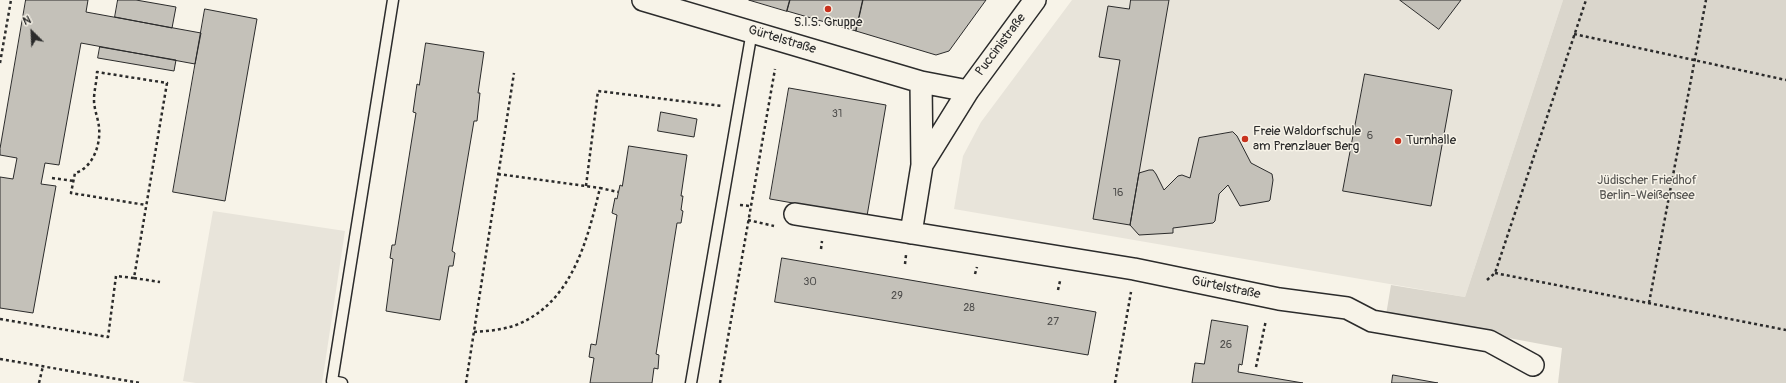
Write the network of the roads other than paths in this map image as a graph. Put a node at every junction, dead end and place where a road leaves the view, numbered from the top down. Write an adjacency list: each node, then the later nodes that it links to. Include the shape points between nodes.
1 (392, 0): 11 (lane)
2 (643, 0): 4 (street, Gürtelstraße)
3 (1035, 0): 6 (street, Puccinistraße)
4 (752, 31): 5 (street, Gürtelstraße); 12 (lane)
5 (921, 82): 6 (street, Gürtelstraße); 7 (street)
6 (968, 91): 7 (street)
7 (922, 165): 9 (street)
8 (795, 214): 9 (street, Gürtelstraße)
9 (909, 242): 10 (street, Gürtelstraße, via 1134,269 1279,299 1347,308 1372,321 1489,341)
10 (1533, 365)
11 (337, 382)
12 (691, 383)

